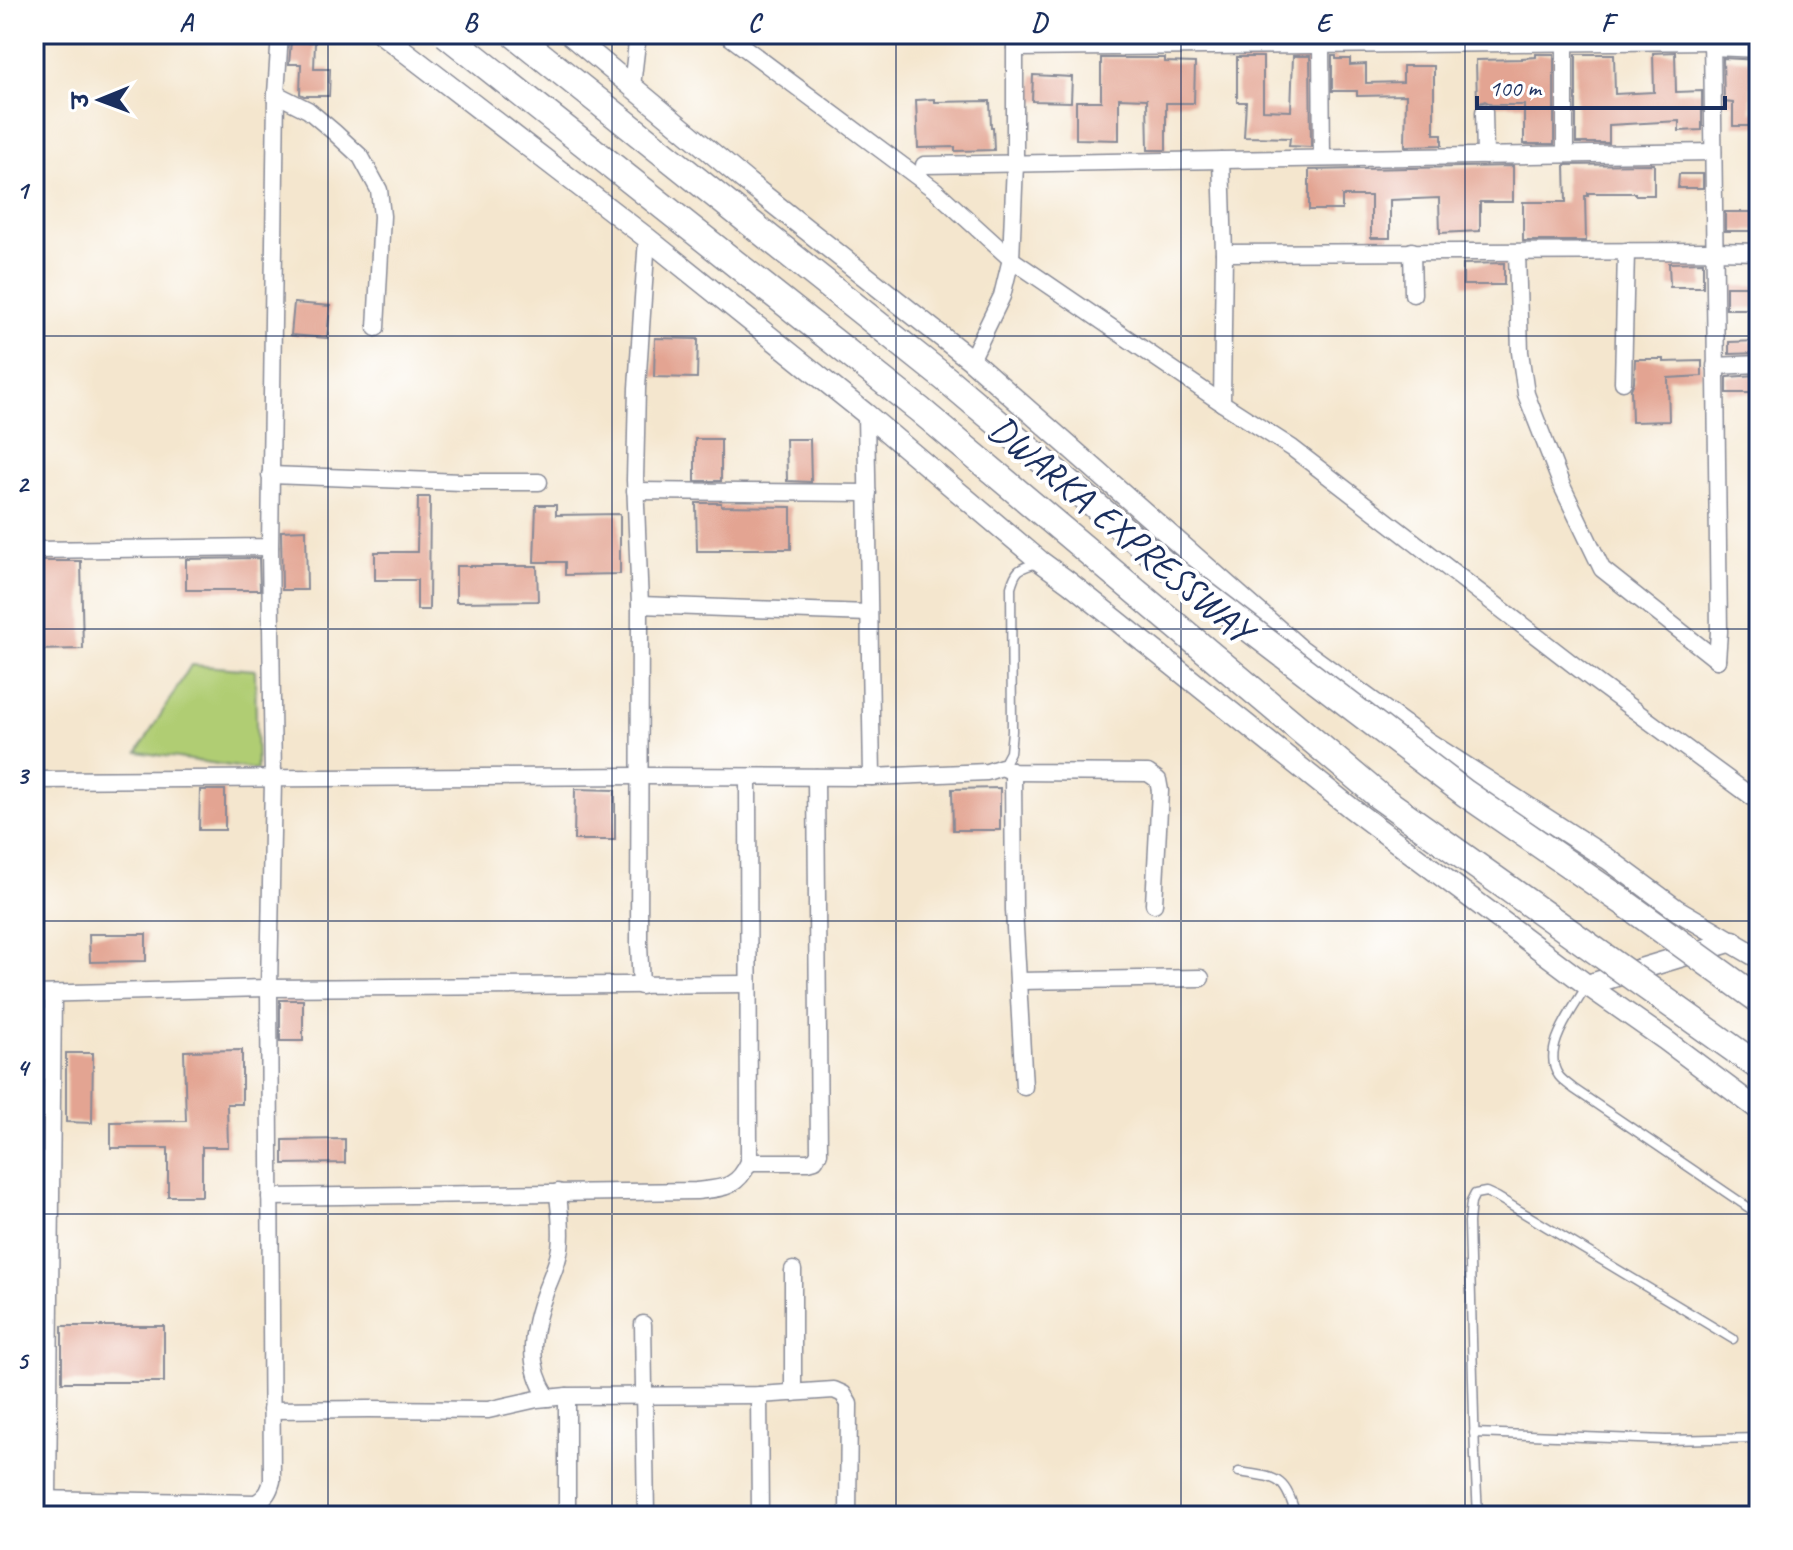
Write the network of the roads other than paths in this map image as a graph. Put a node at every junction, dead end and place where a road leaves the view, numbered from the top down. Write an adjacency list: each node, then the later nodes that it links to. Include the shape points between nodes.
1 (280, 34): 15 (street)
2 (382, 34): 24 (street)
3 (446, 34): 69 (highway, DWARKA EXPRESSWAY, bridge, via 920,410 1380,797)
4 (514, 34): 68 (highway, DWARKA EXPRESSWAY, bridge, via 946,379 1162,562 1465,793)
5 (569, 34): 14 (street)
6 (638, 34): 14 (street)
7 (726, 34): 31 (street, via 935,190)
8 (1602, 38): 9 (street); 11 (street)
9 (1712, 40): 13 (street); 17 (street)
10 (1015, 41): 12 (street); 22 (street)
11 (1565, 42): 12 (street); 18 (street)
12 (1321, 45): 20 (street)
13 (1759, 49)
14 (632, 86): 34 (street)
15 (276, 94): 33 (street, via 308,110 361,157 379,190); 40 (street)
16 (1484, 112): 19 (street)
17 (1713, 152): 18 (street); 27 (street)
18 (1565, 154): 19 (street)
19 (1485, 156): 20 (street)
20 (1322, 158): 21 (street)
21 (1221, 160): 22 (street); 29 (street)
22 (1015, 164): 23 (street); 31 (street)
23 (924, 165)
24 (647, 238): 39 (street); 42 (street)
25 (1412, 251): 29 (street); 30 (street); 32 (street)
26 (1626, 251): 27 (street); 30 (street); 37 (street)
27 (1715, 251): 28 (street); 36 (street)
28 (1759, 252)
29 (1224, 253): 38 (street)
30 (1517, 253): 36 (street, via 1526,394 1602,569 1717,660)
31 (1011, 259): 34 (street, via 1002,296); 38 (street)
32 (1413, 294)
33 (376, 328)
34 (971, 360): 58 (street, via 1298,648 1428,743 1677,910)
35 (1759, 364): 36 (street)
36 (1715, 366)
37 (1623, 382)
38 (1222, 403): 56 (street, via 1292,448)
39 (866, 414): 43 (street); 46 (street)
40 (270, 475): 41 (street); 44 (street)
41 (539, 482)
42 (635, 491): 43 (street); 47 (street)
43 (868, 493): 48 (street)
44 (270, 547): 45 (street); 55 (street)
45 (34, 550)
46 (1040, 561): 49 (lane, via 1015,573 1011,587 1012,731); 63 (street, via 1351,808)
47 (640, 605): 48 (street); 50 (street)
48 (869, 613): 53 (street)
49 (1007, 770): 53 (street); 57 (street, via 1148,773 1158,780); 61 (street)
50 (639, 776): 51 (street); 55 (street); 64 (street)
51 (748, 777): 52 (street); 62 (street)
52 (816, 777): 53 (street); 72 (street, via 819,1153 808,1162)
53 (872, 777)
54 (34, 780): 55 (street)
55 (273, 780): 65 (street)
56 (1759, 802)
57 (1154, 904)
58 (1733, 941): 59 (street); 63 (street)
59 (1759, 958)
60 (1201, 978): 61 (street)
61 (1019, 981): 70 (street)
62 (748, 984): 64 (street); 72 (street)
63 (1587, 985): 71 (street); 75 (lane, via 1552,1052 1560,1078)
64 (641, 986): 65 (street)
65 (269, 988): 67 (street); 74 (street)
66 (34, 994): 67 (street)
67 (53, 994): 88 (street)
68 (1759, 1000)
69 (1759, 1067)
70 (1024, 1087)
71 (1759, 1110)
72 (749, 1162): 73 (street, via 743,1175 723,1188)
73 (558, 1192): 74 (street); 83 (street, via 560,1248 538,1312 533,1348 535,1374)
74 (270, 1197): 84 (street)
75 (1758, 1210)
76 (793, 1270): 79 (street)
77 (643, 1324): 82 (street)
78 (1733, 1339): 85 (lane, via 1497,1197 1475,1194 1469,1222)
79 (793, 1393): 80 (street); 92 (street, via 834,1390 849,1404)
80 (759, 1395): 82 (street); 91 (street)
81 (567, 1396): 82 (street); 83 (street); 89 (street)
82 (644, 1396): 90 (street)
83 (548, 1398): 84 (street, via 488,1410)
84 (271, 1410): 88 (street, via 272,1481 269,1492 256,1503)
85 (1474, 1433): 86 (lane); 94 (lane)
86 (1759, 1438)
87 (1239, 1472): 93 (lane, via 1280,1481)
88 (41, 1498)
89 (567, 1516)
90 (646, 1516)
91 (760, 1516)
92 (848, 1516)
93 (1296, 1516)
94 (1478, 1516)

